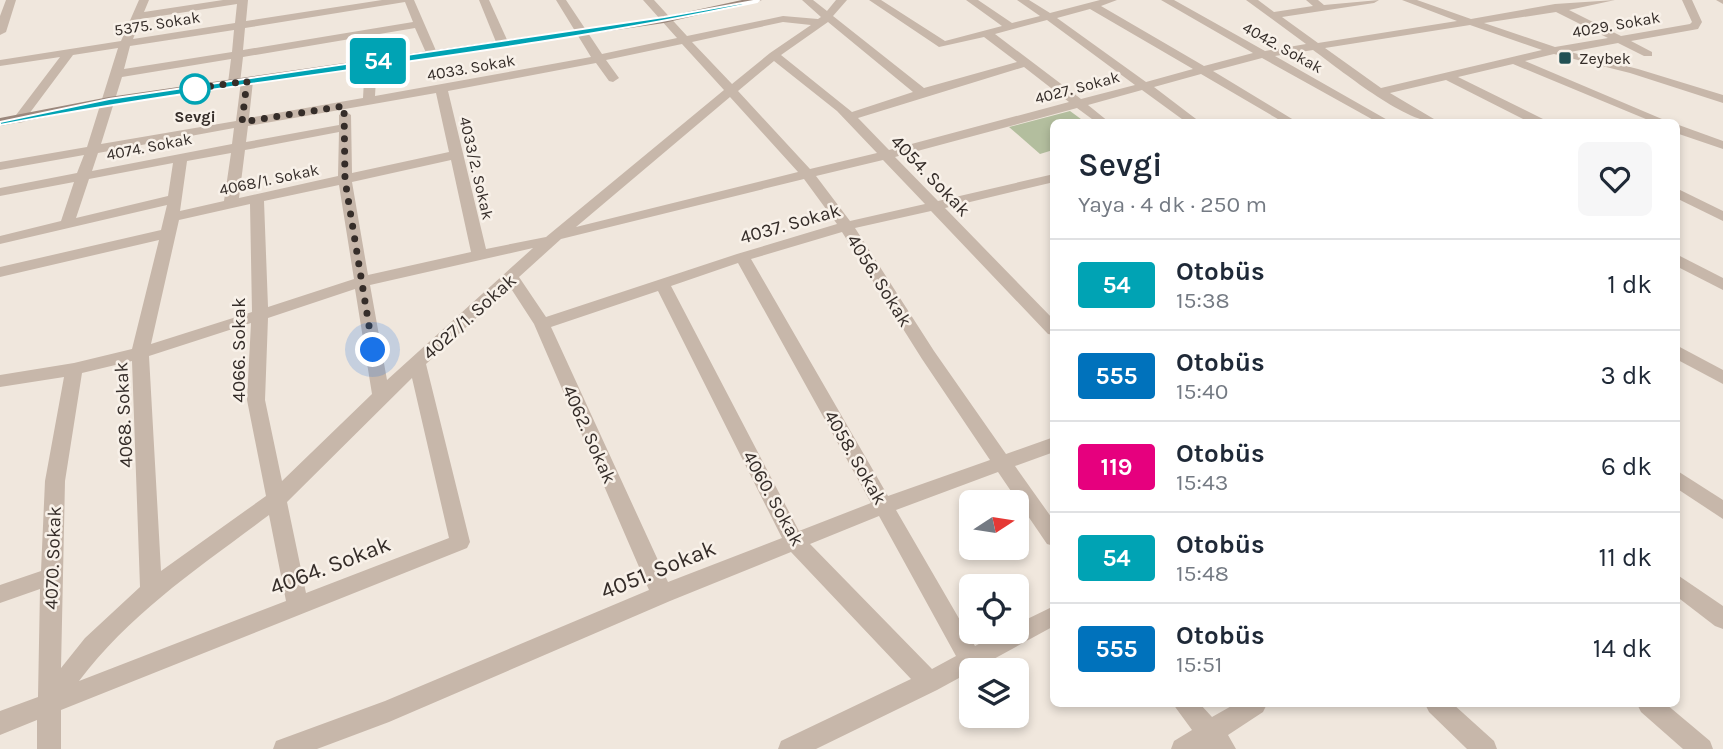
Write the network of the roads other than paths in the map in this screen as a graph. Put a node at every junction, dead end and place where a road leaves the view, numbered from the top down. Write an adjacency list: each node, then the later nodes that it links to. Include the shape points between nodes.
1 (11, 0): 31 (street)
2 (144, 0): 29 (street)
3 (243, 0): 29 (street); 36 (street)
4 (402, 0): 36 (street, 5375. Sokak)
5 (409, 0): 35 (street)
6 (484, 0): 43 (street)
7 (561, 0): 39 (street)
8 (648, 0): 32 (street, 4056. Sokak)
9 (757, 0): 24 (main road)
10 (807, 0): 33 (street)
11 (842, 0): 33 (street, 4027/1. Sokak)
12 (874, 0): 40 (street, via 943,45)
13 (971, 0): 37 (street)
14 (1022, 0): 30 (street)
15 (1112, 0): 25 (street)
16 (1166, 0): 52 (street, 4042. Sokak)
17 (1251, 0): 28 (street)
18 (1311, 0): 26 (street)
19 (1374, 0): 26 (street)
20 (1406, 0): 34 (street)
21 (1542, 0): 27 (street)
22 (1610, 0): 27 (street, 4027. Sokak)
23 (1687, 0): 41 (street, 4029. Sokak, via 1697,22 1694,27)
24 (737, 2): 32 (main road)
25 (1091, 5): 30 (street); 58 (street)
26 (1322, 8): 28 (street)
27 (1556, 8): 34 (street, 4027. Sokak); 41 (street)
28 (1274, 15): 45 (street)
29 (139, 16): 44 (street)
30 (1049, 17): 37 (street); 63 (street)
31 (2, 20): 38 (street)
32 (664, 20): 39 (main road); 42 (street, 4056. Sokak)
33 (825, 20): 42 (street, 4033. Sokak, via 783,19); 51 (street, 4027/1. Sokak); 67 (street)
34 (1471, 22): 45 (street, 4027. Sokak); 46 (street)
35 (419, 24): 48 (street); 49 (street)
36 (241, 26): 44 (street, 5375. Sokak); 49 (street)
37 (1011, 27): 40 (street)
38 (0, 32)
39 (580, 33): 43 (main road); 53 (street)
40 (986, 33): 57 (street)
41 (1619, 39): 46 (street, 4029. Sokak); 50 (street)
42 (683, 41): 53 (street, 4033. Sokak); 65 (street, 4056. Sokak)
43 (502, 42): 48 (main road)
44 (125, 44): 47 (street, 5375. Sokak); 59 (street)
45 (1318, 46): 52 (street, 4027. Sokak); 66 (street)
46 (1554, 51): 54 (street, 4029. Sokak); 68 (street)
47 (69, 53): 56 (street, 5375. Sokak); 75 (street)
48 (431, 53): 55 (main road)
49 (237, 54): 59 (street); 62 (street)
50 (1648, 54)
51 (774, 55): 65 (street, 4027/1. Sokak); 74 (street, 4054. Sokak)
52 (1264, 55): 58 (street, 4027. Sokak); 79 (street, 4042. Sokak)
53 (598, 59): 61 (street); 64 (street, 4033. Sokak)
54 (1515, 61): 60 (street, 4029. Sokak); 83 (street)
55 (371, 62): 62 (main road); 69 (street)
56 (0, 63)
57 (1026, 63): 67 (street); 71 (street)
58 (1202, 71): 63 (street, 4027. Sokak); 78 (street)
59 (117, 74): 70 (street)
60 (1447, 76): 66 (street, 4029. Sokak); 82 (street)
61 (614, 78)
62 (240, 82): 70 (main road); 85 (street)
63 (1143, 87): 71 (street, 4027. Sokak); 77 (street)
64 (441, 89): 69 (street, 4033. Sokak); 91 (street, 4033/2. Sokak)
65 (730, 91): 95 (street, 4056. Sokak); 108 (street, 4027/1. Sokak)
66 (1380, 92): 73 (street)
67 (922, 93): 74 (street)
68 (1723, 99)
69 (369, 101): 72 (street, 4033. Sokak)
70 (109, 102): 75 (main road); 90 (street)
71 (1080, 105): 76 (street); 92 (street, 4027. Sokak)
72 (344, 106): 85 (street, 4033. Sokak); 86 (street)
73 (1413, 111): 80 (street); 81 (street)
74 (849, 117): 92 (street, 4054. Sokak)
75 (19, 119): 84 (main road)
76 (1099, 119)
77 (1190, 119)
78 (1286, 119)
79 (1374, 119)
80 (1388, 119)
81 (1428, 119)
82 (1532, 119)
83 (1656, 119)
84 (0, 122)
85 (242, 122): 89 (street); 90 (street, 4033. Sokak)
86 (346, 127): 89 (street, 4074. Sokak); 98 (street)
87 (1680, 129): 88 (street)
88 (1723, 145)
89 (239, 147): 93 (street, 4074. Sokak); 102 (street)
90 (93, 149): 94 (street, 4033. Sokak); 96 (street)
91 (455, 155): 98 (street, 4068/1. Sokak); 110 (street, 4033/2. Sokak)
92 (886, 155): 95 (street, 4027. Sokak); 103 (street, 4054. Sokak)
93 (181, 158): 96 (street, 4074. Sokak); 104 (street, 4068. Sokak)
94 (0, 166)
95 (807, 175): 107 (street, 4056. Sokak); 108 (street, 4027. Sokak)
96 (84, 176): 99 (street, 4074. Sokak); 106 (street)
97 (1050, 179): 103 (street, 4037. Sokak)
98 (345, 180): 101 (street, 4068/1. Sokak); 115 (street)
99 (0, 192)
100 (1680, 194): 105 (street)
101 (257, 199): 102 (street, 4068/1. Sokak); 118 (street, 4066. Sokak)
102 (231, 205): 104 (street, 4068/1. Sokak)
103 (935, 206): 107 (street, 4037. Sokak); 120 (street, 4054. Sokak)
104 (172, 216): 106 (street); 113 (street); 121 (street, 4068. Sokak)
105 (1723, 217)
106 (67, 224): 109 (street)
107 (846, 226): 111 (street, 4037. Sokak); 131 (street, 4056. Sokak)
108 (555, 238): 110 (street, 4027. Sokak); 114 (street, 4027/1. Sokak)
109 (0, 240)
110 (480, 256): 115 (street, 4027. Sokak)
111 (742, 257): 116 (street, 4037. Sokak); 134 (street, 4058. Sokak)
112 (1680, 261): 117 (street)
113 (0, 272)
114 (512, 278): 119 (street, 4062. Sokak); 124 (street, 4027/1. Sokak)
115 (361, 282): 118 (street, 4027. Sokak); 129 (street)
116 (662, 283): 119 (street, 4037. Sokak); 137 (street, 4060. Sokak)
117 (1723, 285)
118 (260, 315): 121 (street, 4027. Sokak); 133 (street, 4066. Sokak, via 256,400)
119 (542, 324): 142 (street, 4062. Sokak)
120 (1050, 326)
121 (140, 353): 126 (street, 4027. Sokak); 140 (street, 4068. Sokak)
122 (1680, 353): 125 (street)
123 (1723, 358): 125 (street)
124 (417, 363): 129 (street, 4027/1. Sokak); 143 (street, 4064. Sokak, via 460,542)
125 (1703, 366): 127 (street)
126 (74, 369): 128 (street, 4027. Sokak); 138 (street, 4070. Sokak, via 55,481)
127 (1723, 378)
128 (0, 382)
129 (381, 396): 133 (street, 4027/1. Sokak)
130 (1050, 446): 131 (street, 4051. Sokak)
131 (1004, 464): 134 (street, 4051. Sokak); 136 (street, 4056. Sokak)
132 (1680, 480): 135 (street)
133 (277, 499): 140 (street, 4027/1. Sokak); 143 (street, 4066. Sokak)
134 (884, 506): 137 (street, 4051. Sokak); 146 (street, 4058. Sokak)
135 (1723, 511)
136 (1050, 532)
137 (795, 543): 142 (street, 4051. Sokak); 148 (street, 4060. Sokak)
138 (51, 576): 141 (street); 149 (street, 4070. Sokak)
139 (1680, 586): 145 (street)
140 (151, 590): 149 (street, 4027/1. Sokak, via 93,645)
141 (0, 594)
142 (662, 594): 157 (street, 4051. Sokak, via 389,712)
143 (298, 606): 149 (street, 4064. Sokak)
144 (1050, 617): 146 (street)
145 (1723, 619)
146 (970, 658)
147 (959, 664): 148 (street)
148 (929, 682): 158 (street)
149 (48, 703): 154 (street, 4064. Sokak); 156 (street, 4070. Sokak)
150 (1188, 707): 155 (street)
151 (1252, 707): 155 (street)
152 (1440, 707): 160 (street)
153 (1652, 707): 161 (street)
154 (0, 723)
155 (1217, 740): 159 (street)
156 (49, 749)
157 (285, 749)
158 (790, 749)
159 (1183, 749)
160 (1485, 749)
161 (1701, 749)

